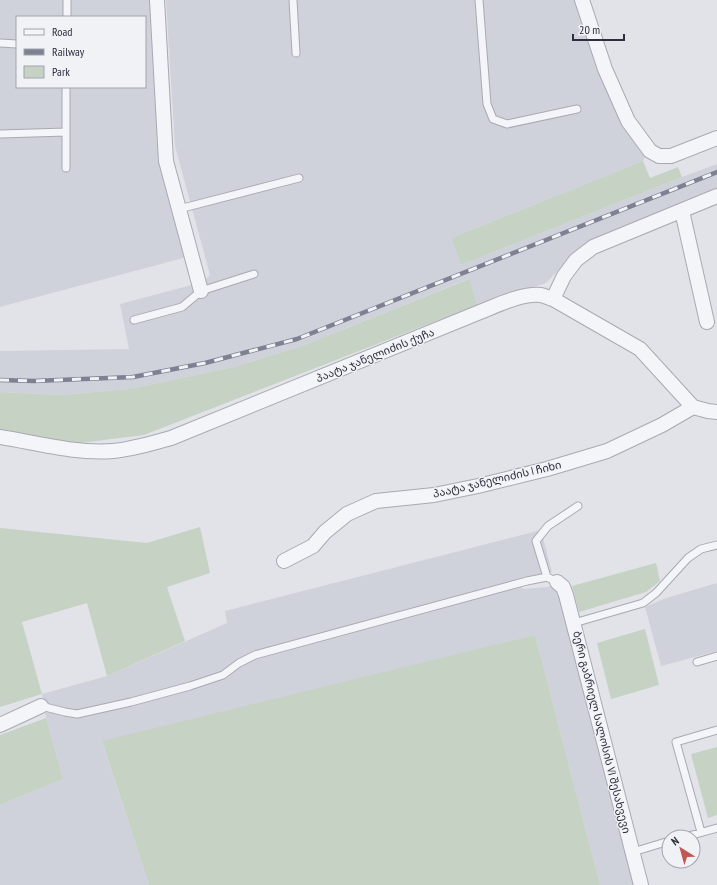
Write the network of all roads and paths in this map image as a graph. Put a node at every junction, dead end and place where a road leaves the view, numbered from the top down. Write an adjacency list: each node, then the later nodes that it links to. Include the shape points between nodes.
1 (67, 0): 6 (lane)
2 (157, 0): 18 (street, via 166,161)
3 (293, 0): 9 (lane)
4 (480, 0): 11 (lane, via 487,104 493,119 507,124)
5 (582, 0): 14 (street, via 604,69 628,121 650,151 659,156 671,156)
6 (67, 16)
7 (0, 43): 8 (lane)
8 (16, 44)
9 (296, 53)
10 (66, 88): 12 (lane)
11 (577, 110)
12 (66, 132): 13 (lane); 15 (lane)
13 (0, 134)
14 (717, 138)
15 (66, 168)
16 (299, 178): 18 (lane)
17 (717, 196): 19 (street)
18 (179, 210): 21 (street)
19 (682, 210): 22 (street, via 592,247 576,260 564,276); 24 (street)
20 (254, 274): 21 (lane)
21 (201, 291): 23 (lane, via 182,307)
22 (553, 299): 25 (street, პაატა ჯანელიძის ქუჩა, via 640,349); 27 (street, პაატა ჯანელიძის ქუჩა, via 542,295 529,295 512,300 148,445 81,451)
23 (134, 320)
24 (707, 322)
25 (693, 407): 26 (street); 30 (street, პაატა ჯანელიძის I ჩიხი, via 662,426 607,451 547,469 434,495 376,501 347,514 313,546)
26 (717, 412)
27 (0, 437)
28 (578, 506): 31 (lane, via 548,526 536,541)
29 (717, 545): 32 (lane, via 688,558 656,593 643,603)
30 (284, 561)
31 (552, 580): 32 (street, ბერი გაბრიელ სალოსის VI შესახვევი, via 563,587); 35 (lane, via 520,583 255,656 239,663 223,675 131,702 77,714)
32 (574, 623): 42 (street, ბერი გაბრიელ სალოსის VI შესახვევი)
33 (717, 656): 34 (lane)
34 (697, 662)
35 (41, 706): 36 (street)
36 (0, 724)
37 (717, 730): 39 (lane, via 676,742)
38 (717, 828): 40 (lane)
39 (700, 829)
40 (701, 832)
41 (661, 843): 42 (lane)
42 (633, 852): 43 (street, ბერი გაბრიელ სალოსის VI შესახვევი)
43 (641, 885)

